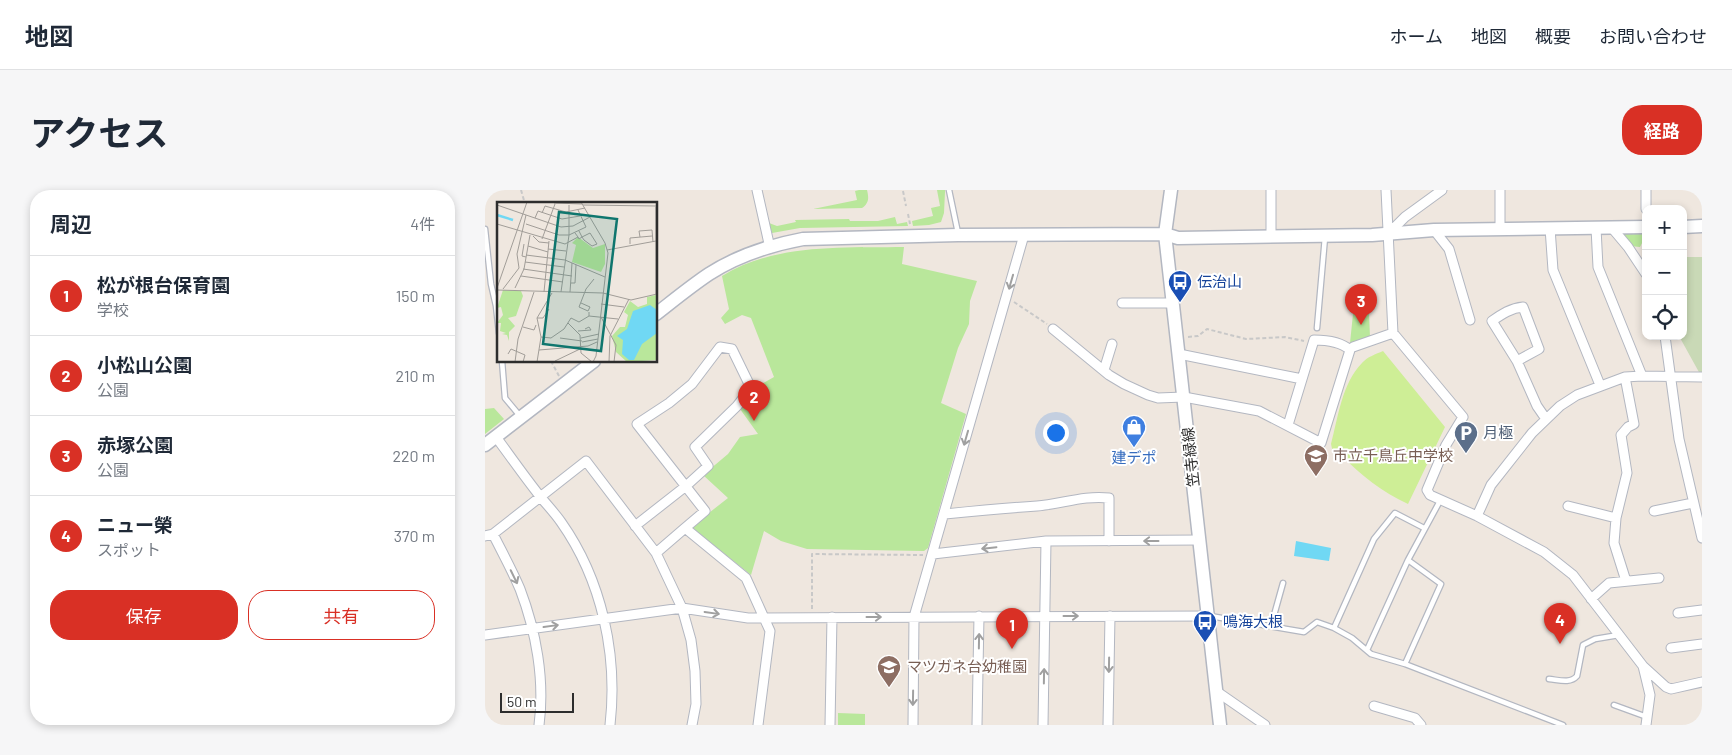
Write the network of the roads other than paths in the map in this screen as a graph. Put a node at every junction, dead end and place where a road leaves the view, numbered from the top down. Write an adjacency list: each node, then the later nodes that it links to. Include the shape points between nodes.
1 (757, 190): 25 (street)
2 (949, 190): 21 (lane)
3 (1171, 190): 19 (street, 笠寺緑線)
4 (1271, 190): 24 (street)
5 (1386, 190): 20 (street)
6 (1442, 190): 20 (street)
7 (1500, 190): 17 (street)
8 (1646, 190): 9 (street)
9 (1646, 205)
10 (1702, 226): 11 (street)
11 (1687, 227)
12 (1551, 228): 13 (street); 17 (street); 50 (street, via 1553,270)
13 (1597, 228): 14 (street); 45 (street, via 1598,267)
14 (1612, 228): 15 (street); 26 (street)
15 (1642, 228)
16 (485, 229): 27 (lane)
17 (1501, 229): 18 (street)
18 (1434, 230): 20 (street); 33 (street, via 1449,249)
19 (1165, 234): 22 (street); 24 (street, via 1177,238); 30 (street, 笠寺緑線)
20 (1388, 234): 23 (street); 36 (street)
21 (958, 235): 22 (street); 25 (street, via 803,238)
22 (1024, 235): 63 (street, one-way to 63)
23 (1325, 236): 24 (street); 34 (lane)
24 (1271, 237)
25 (770, 248): 31 (street, via 752,253 710,274)
26 (1642, 268)
27 (493, 295): 28 (lane); 32 (lane)
28 (485, 296)
29 (1122, 303): 30 (street)
30 (1173, 303): 40 (street, 笠寺緑線)
31 (657, 313)
32 (497, 315)
33 (1470, 320)
34 (1317, 328)
35 (1053, 329): 44 (street)
36 (1393, 334): 39 (street); 59 (street, via 1463,417 1446,445 1427,490 1430,495)
37 (1666, 340): 46 (street)
38 (1112, 344): 44 (street)
39 (1353, 347)
40 (1179, 354): 49 (street); 51 (street, 笠寺緑線)
41 (1517, 361): 41 (street, via 1539,349 1523,307 1503,313 1492,321); 53 (street)
42 (502, 362): 52 (lane, via 505,398)
43 (593, 362): 52 (street)
44 (1104, 370): 51 (street, via 1148,395)
45 (1642, 376): 46 (street); 48 (street)
46 (1671, 376): 47 (street); 60 (street, via 1679,439)
47 (1702, 376)
48 (1625, 377): 50 (street); 65 (street, via 1634,424 1621,435 1627,473)
49 (1302, 379): 54 (street); 54 (street, via 1314,340 1333,342 1349,350 1321,443)
50 (1600, 386): 53 (street, via 1577,395)
51 (1184, 397): 54 (street, via 1259,411); 71 (street, 笠寺緑線)
52 (521, 417): 55 (street)
53 (1546, 419): 64 (street, via 1497,477)
54 (1288, 425)
55 (496, 436): 56 (street); 58 (street)
56 (485, 445)
57 (686, 486): 57 (street, via 637,424 692,384 720,347 732,349 751,388 695,447 708,466); 66 (street); 67 (street, via 705,511)
58 (540, 497): 66 (street, via 586,461); 69 (street); 91 (street, via 574,543 592,581)
59 (1441, 499): 64 (street); 68 (lane)
60 (1693, 503): 62 (street); 70 (street)
61 (1568, 506): 65 (street)
62 (1654, 510)
63 (945, 514): 73 (street, via 1038,506 1096,496 1109,498); 75 (street)
64 (1477, 516): 80 (street, via 1543,552 1573,575)
65 (1616, 518): 78 (street, via 1614,543)
66 (635, 526): 74 (street)
67 (685, 528): 74 (street); 90 (street, via 746,578)
68 (1424, 528): 76 (lane); 94 (lane, via 1395,513 1374,539)
69 (489, 535): 93 (street, one-way to 93, via 519,588)
70 (1702, 538)
71 (1200, 540): 73 (street, one-way to 73); 86 (street, 笠寺緑線)
72 (1046, 541): 73 (street); 75 (street, one-way to 75); 89 (street)
73 (1109, 541)
74 (656, 553): 81 (street)
75 (933, 554): 88 (street)
76 (1408, 560): 99 (lane); 100 (lane, via 1441,584)
77 (1659, 578): 78 (street)
78 (1626, 580): 80 (street, via 1609,583)
79 (1283, 583): 92 (lane)
80 (1591, 599): 96 (street)
81 (682, 608): 90 (street, one-way to 90); 91 (street); 110 (street, via 695,670)
82 (1702, 610): 83 (street)
83 (1678, 613)
84 (979, 616): 88 (street); 89 (street); 114 (street, one-way to 84)
85 (1110, 616): 86 (street); 89 (street, one-way to 85); 116 (street, one-way to 116)
86 (1209, 616): 92 (lane); 104 (street, 笠寺緑線)
87 (832, 617): 88 (street, one-way to 88); 90 (street); 112 (street)
88 (914, 617): 113 (street, one-way to 113)
89 (1045, 617): 115 (street, one-way to 89)
90 (763, 618): 111 (street, via 770,631)
91 (604, 619): 93 (street, one-way to 91); 109 (street, via 611,665)
92 (1271, 626): 94 (lane, via 1303,632 1317,622)
93 (533, 628): 95 (street); 108 (street, via 539,673)
94 (1334, 628): 99 (lane)
95 (485, 635)
96 (1619, 636): 101 (street); 102 (lane, via 1595,639 1583,646 1574,680)
97 (1702, 644): 98 (street)
98 (1671, 648)
99 (1367, 650): 100 (lane)
100 (1405, 664): 120 (lane)
101 (1643, 666): 103 (street, via 1671,689); 107 (street, via 1650,695)
102 (1549, 679)
103 (1702, 682)
104 (1216, 691): 117 (street, 笠寺緑線); 118 (street)
105 (1614, 705): 107 (lane)
106 (1374, 706): 119 (street, via 1415,718)
107 (1647, 721)
108 (539, 725)
109 (610, 725)
110 (693, 725)
111 (757, 725)
112 (830, 725)
113 (913, 725)
114 (977, 725)
115 (1043, 725)
116 (1108, 725)
117 (1221, 725)
118 (1265, 725)
119 (1421, 725)
120 (1563, 725)

